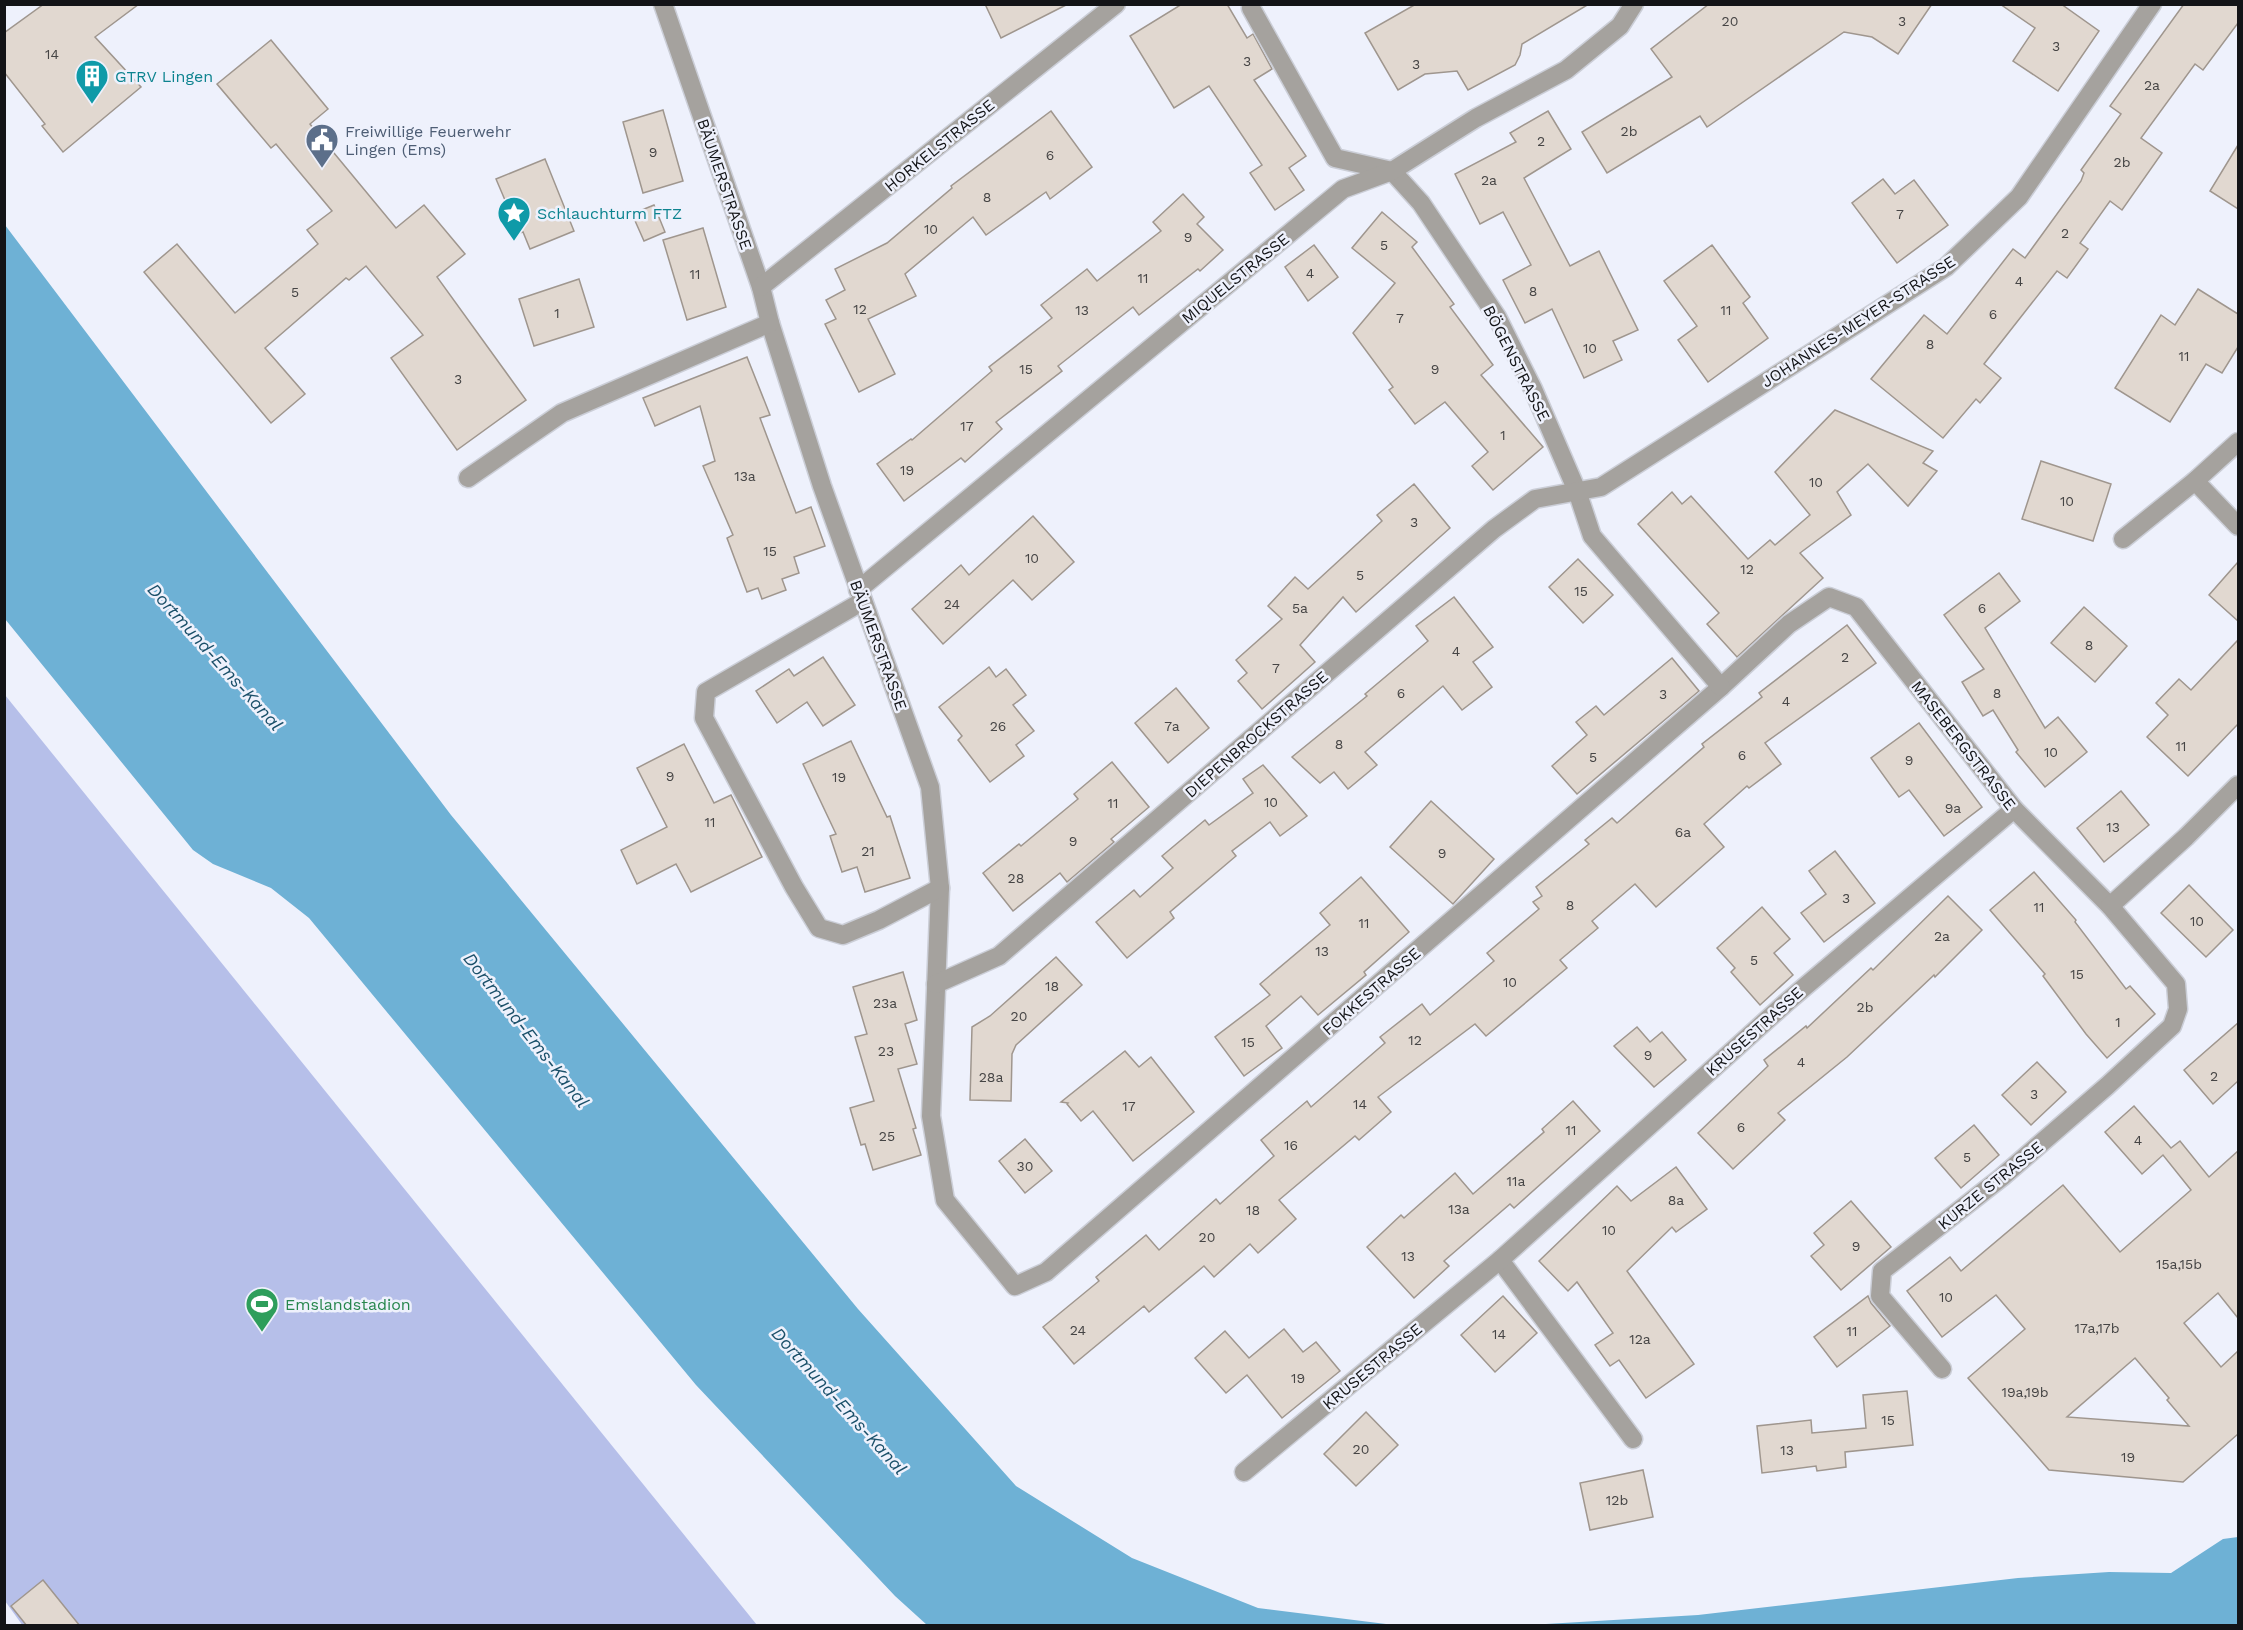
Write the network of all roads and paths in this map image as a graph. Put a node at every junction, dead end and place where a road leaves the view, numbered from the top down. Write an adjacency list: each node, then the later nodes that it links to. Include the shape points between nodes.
1 (663, 4): 7 (street, BÄUMERSTRASSE)
2 (1116, 4): 7 (street, HORKELSTRASSE)
3 (1634, 4): 6 (street, MIQUELSTRASSE, via 1620,26 1566,70 1476,118)
4 (2152, 4): 12 (street, JOHANNES-MEYER-STRASSE, via 2019,197 1946,267 1601,487)
5 (1251, 8): 6 (street, via 1335,158)
6 (1392, 171): 12 (street, BÖGENSTRASSE, via 1421,203 1497,317); 15 (street, MIQUELSTRASSE, via 1343,189)
7 (761, 286): 8 (street, BÄUMERSTRASSE)
8 (770, 323): 10 (street, via 562,413); 15 (street, BÄUMERSTRASSE)
9 (2238, 442): 11 (street)
10 (468, 478)
11 (2194, 481): 13 (street); 14 (street)
12 (1577, 491): 16 (street, BÖGENSTRASSE, via 1592,536); 21 (street, DIEPENBROCKSTRASSE, via 1535,499 1494,529 999,956)
13 (2238, 526)
14 (2123, 539)
15 (860, 595): 19 (street, BÄUMERSTRASSE, via 930,788); 19 (street, MIQUELSTRASSE, via 706,692 704,718 819,928 843,935)
16 (1721, 687): 18 (street, MASEBERGSTRASSE, via 1790,624 1829,597 1856,607); 24 (street, FOKKESTRASSE, via 1046,1272)
17 (2238, 785): 20 (street)
18 (2014, 809): 20 (street, MASEBERGSTRASSE); 23 (street, KRUSESTRASSE, via 1788,1001)
19 (940, 888): 21 (street, BÄUMERSTRASSE)
20 (2110, 906): 22 (street, MASEBERGSTRASSE, via 2175,984)
21 (936, 984): 24 (street, BÄUMERSTRASSE, via 932,1116 945,1200)
22 (2178, 1009): 25 (street, KURZE STRASSE, via 2172,1026 2107,1086 2002,1177 1882,1271 1880,1296)
23 (1500, 1260): 26 (street); 27 (street, KRUSESTRASSE)
24 (1015, 1286)
25 (1942, 1370)
26 (1634, 1439)
27 (1244, 1472)

